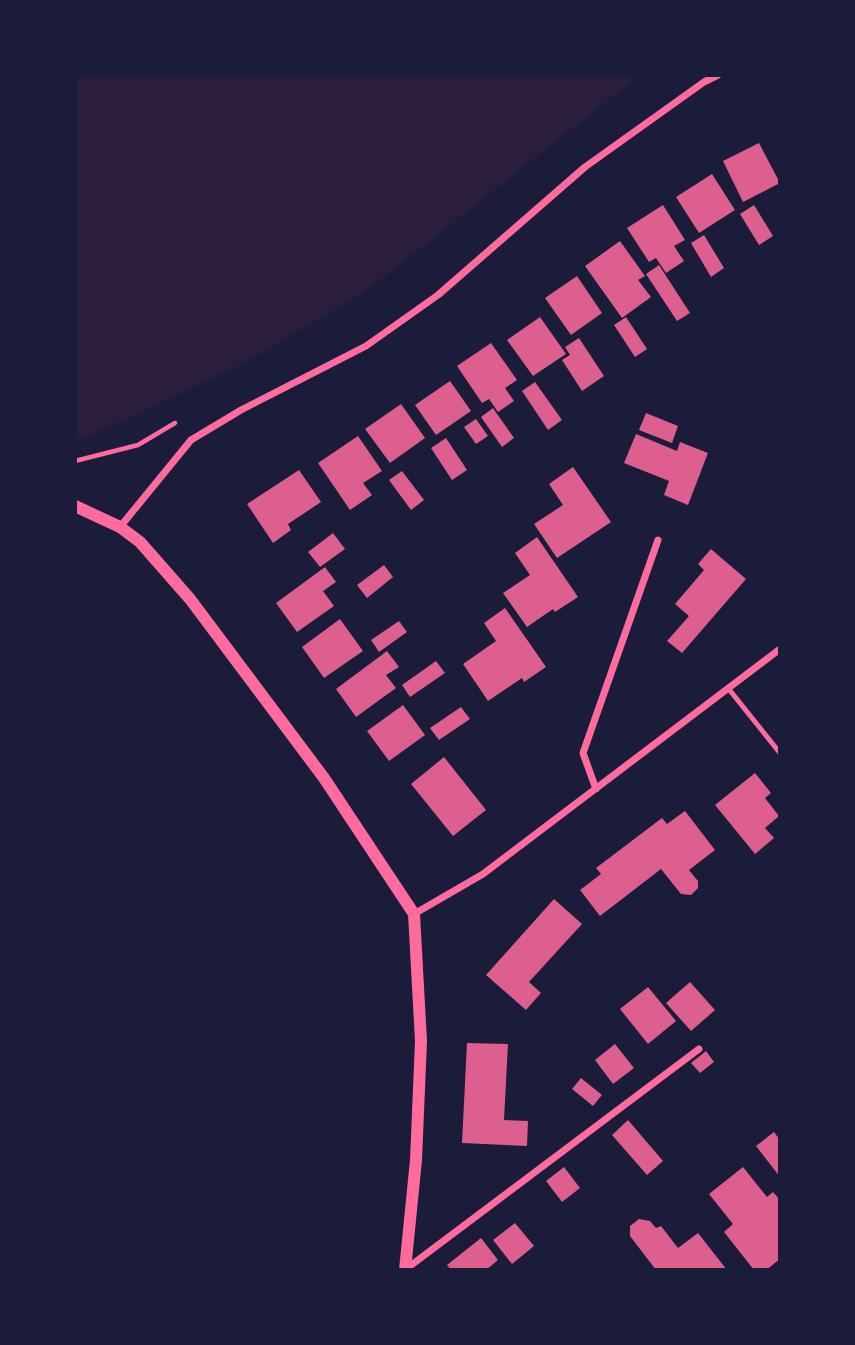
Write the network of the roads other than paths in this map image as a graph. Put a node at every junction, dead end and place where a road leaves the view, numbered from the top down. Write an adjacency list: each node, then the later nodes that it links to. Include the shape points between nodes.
1 (718, 75): 3 (street, via 586,167 438,295 366,346 191,440)
2 (75, 506): 3 (street)
3 (120, 527): 9 (street, via 140,542 190,599 324,778)
4 (658, 540): 8 (street, via 583,753)
5 (780, 649): 6 (street)
6 (728, 688): 7 (lane); 8 (street)
7 (780, 752)
8 (596, 789): 9 (street, via 483,874)
9 (414, 914): 11 (street, via 421,1041)
10 (699, 1049): 11 (street)
11 (406, 1270)

